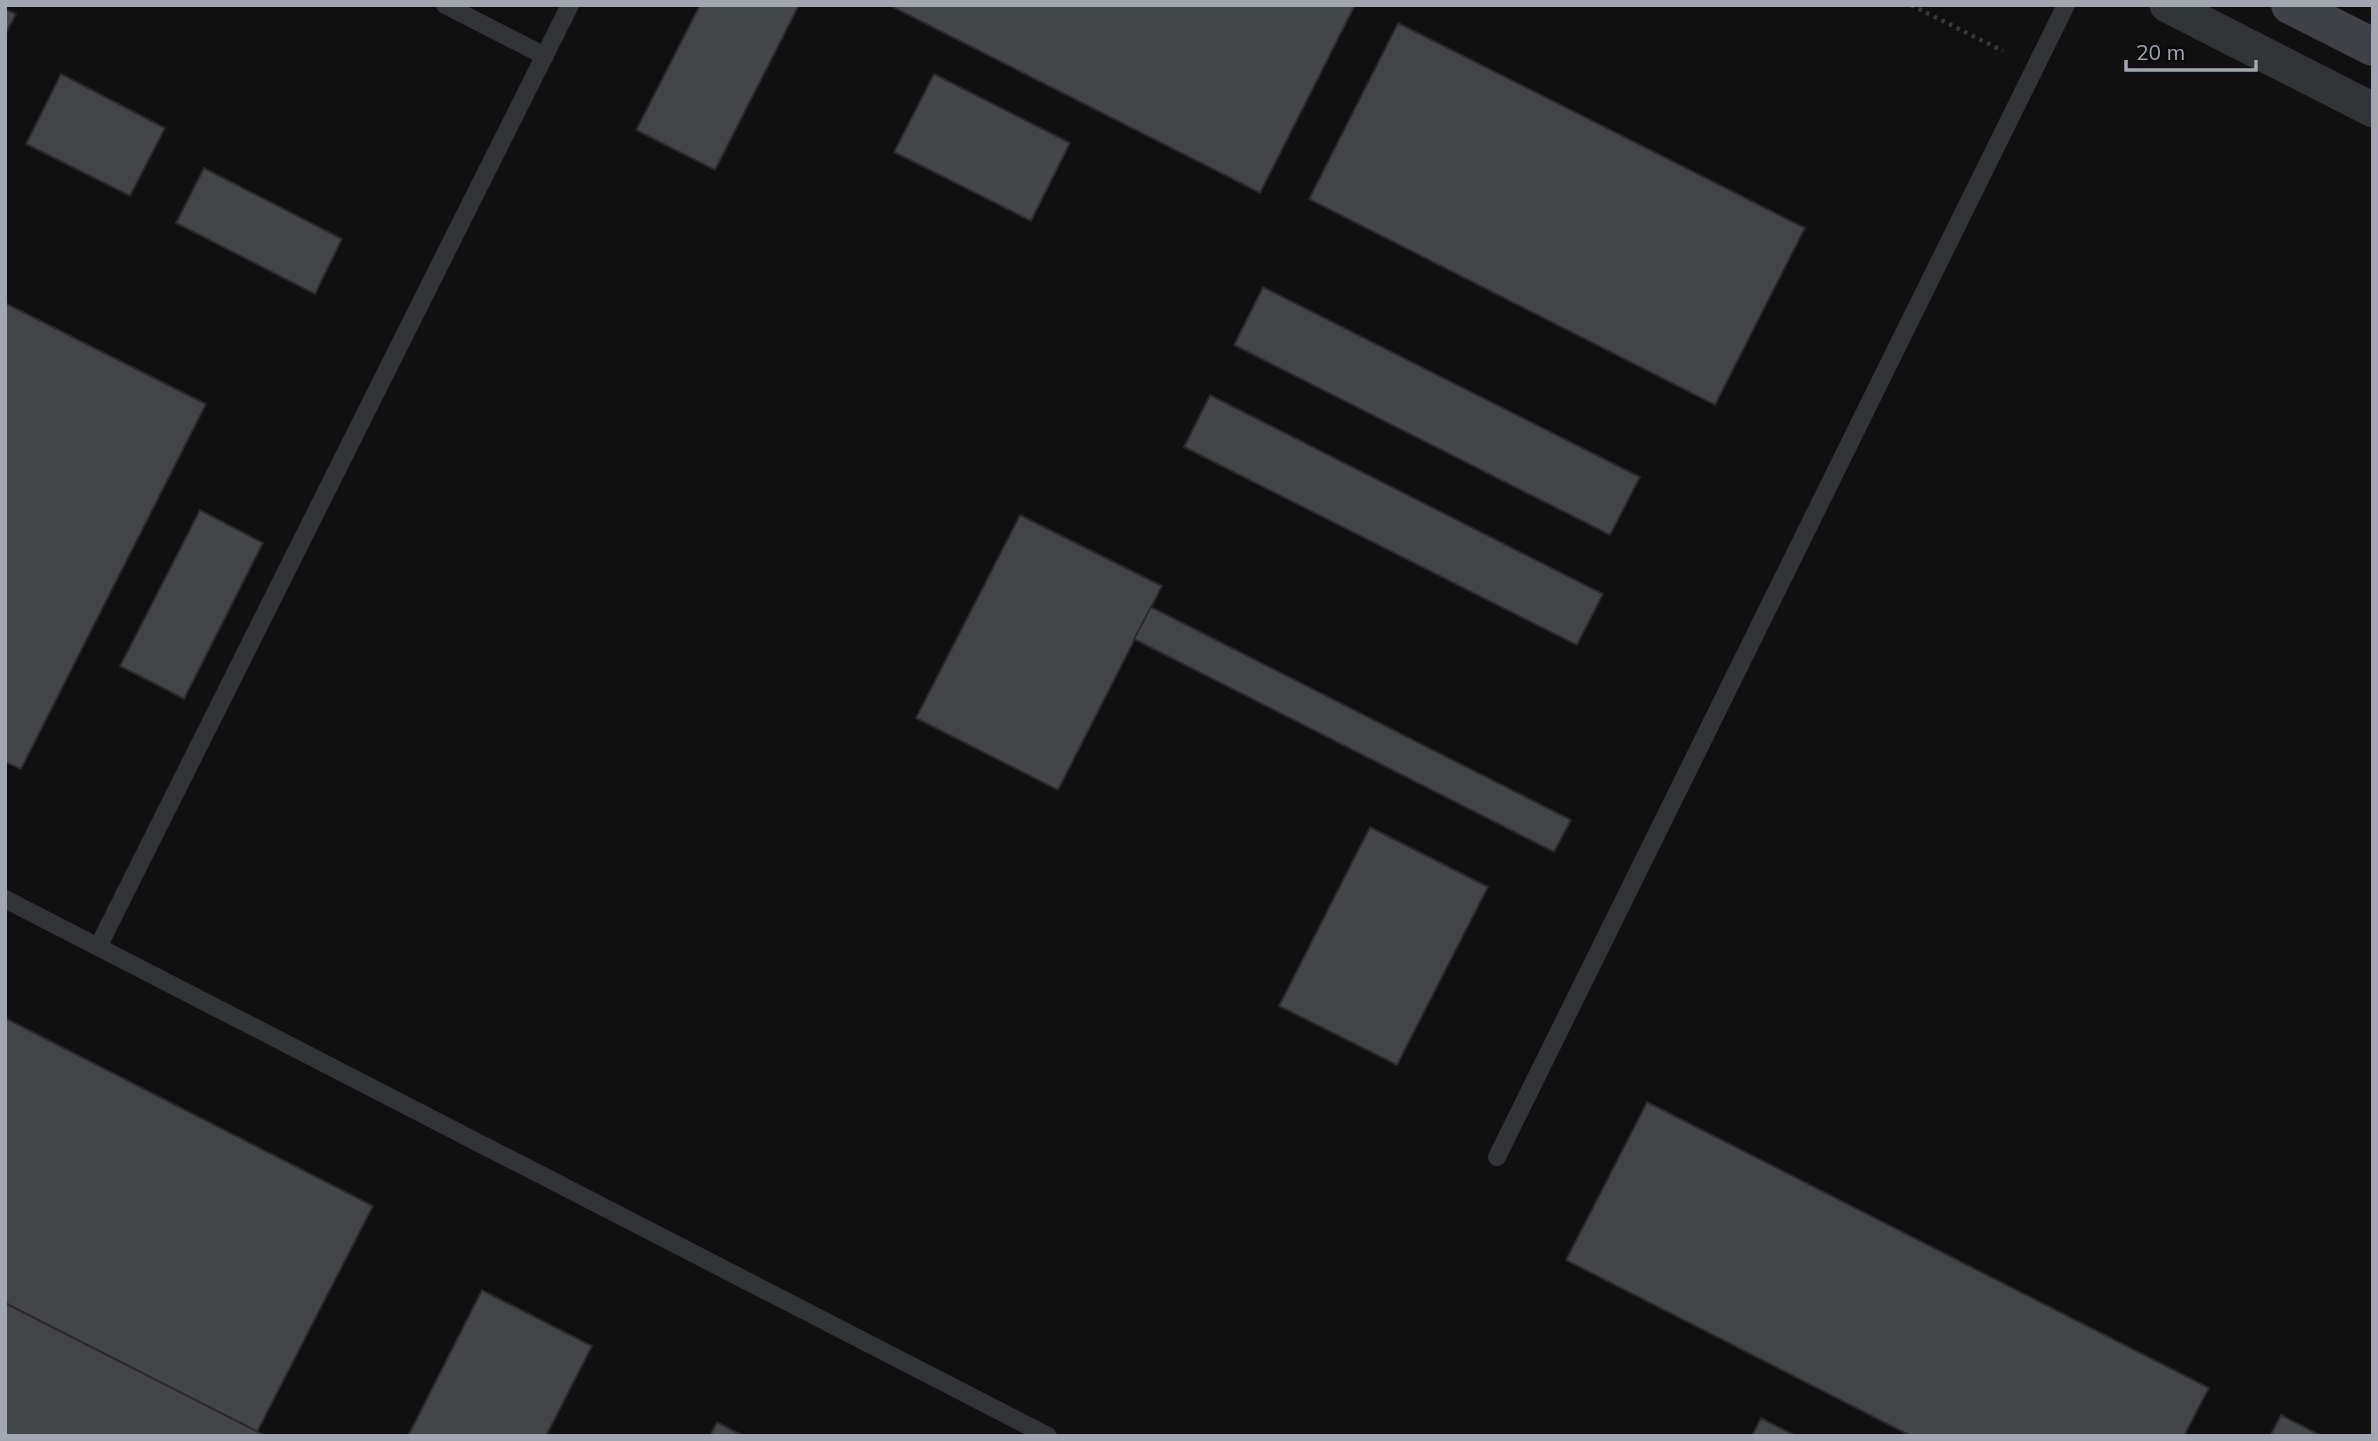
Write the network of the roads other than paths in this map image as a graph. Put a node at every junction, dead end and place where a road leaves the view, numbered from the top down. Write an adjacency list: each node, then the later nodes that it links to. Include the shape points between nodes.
1 (445, 5): 7 (lane)
2 (570, 5): 7 (lane)
3 (2066, 5): 11 (lane)
4 (2167, 5): 8 (street)
5 (2290, 5): 6 (street)
6 (2373, 47)
7 (545, 56): 10 (lane)
8 (2373, 110)
9 (5, 899): 10 (lane)
10 (98, 947): 12 (lane)
11 (1497, 1157)
12 (1048, 1436)

